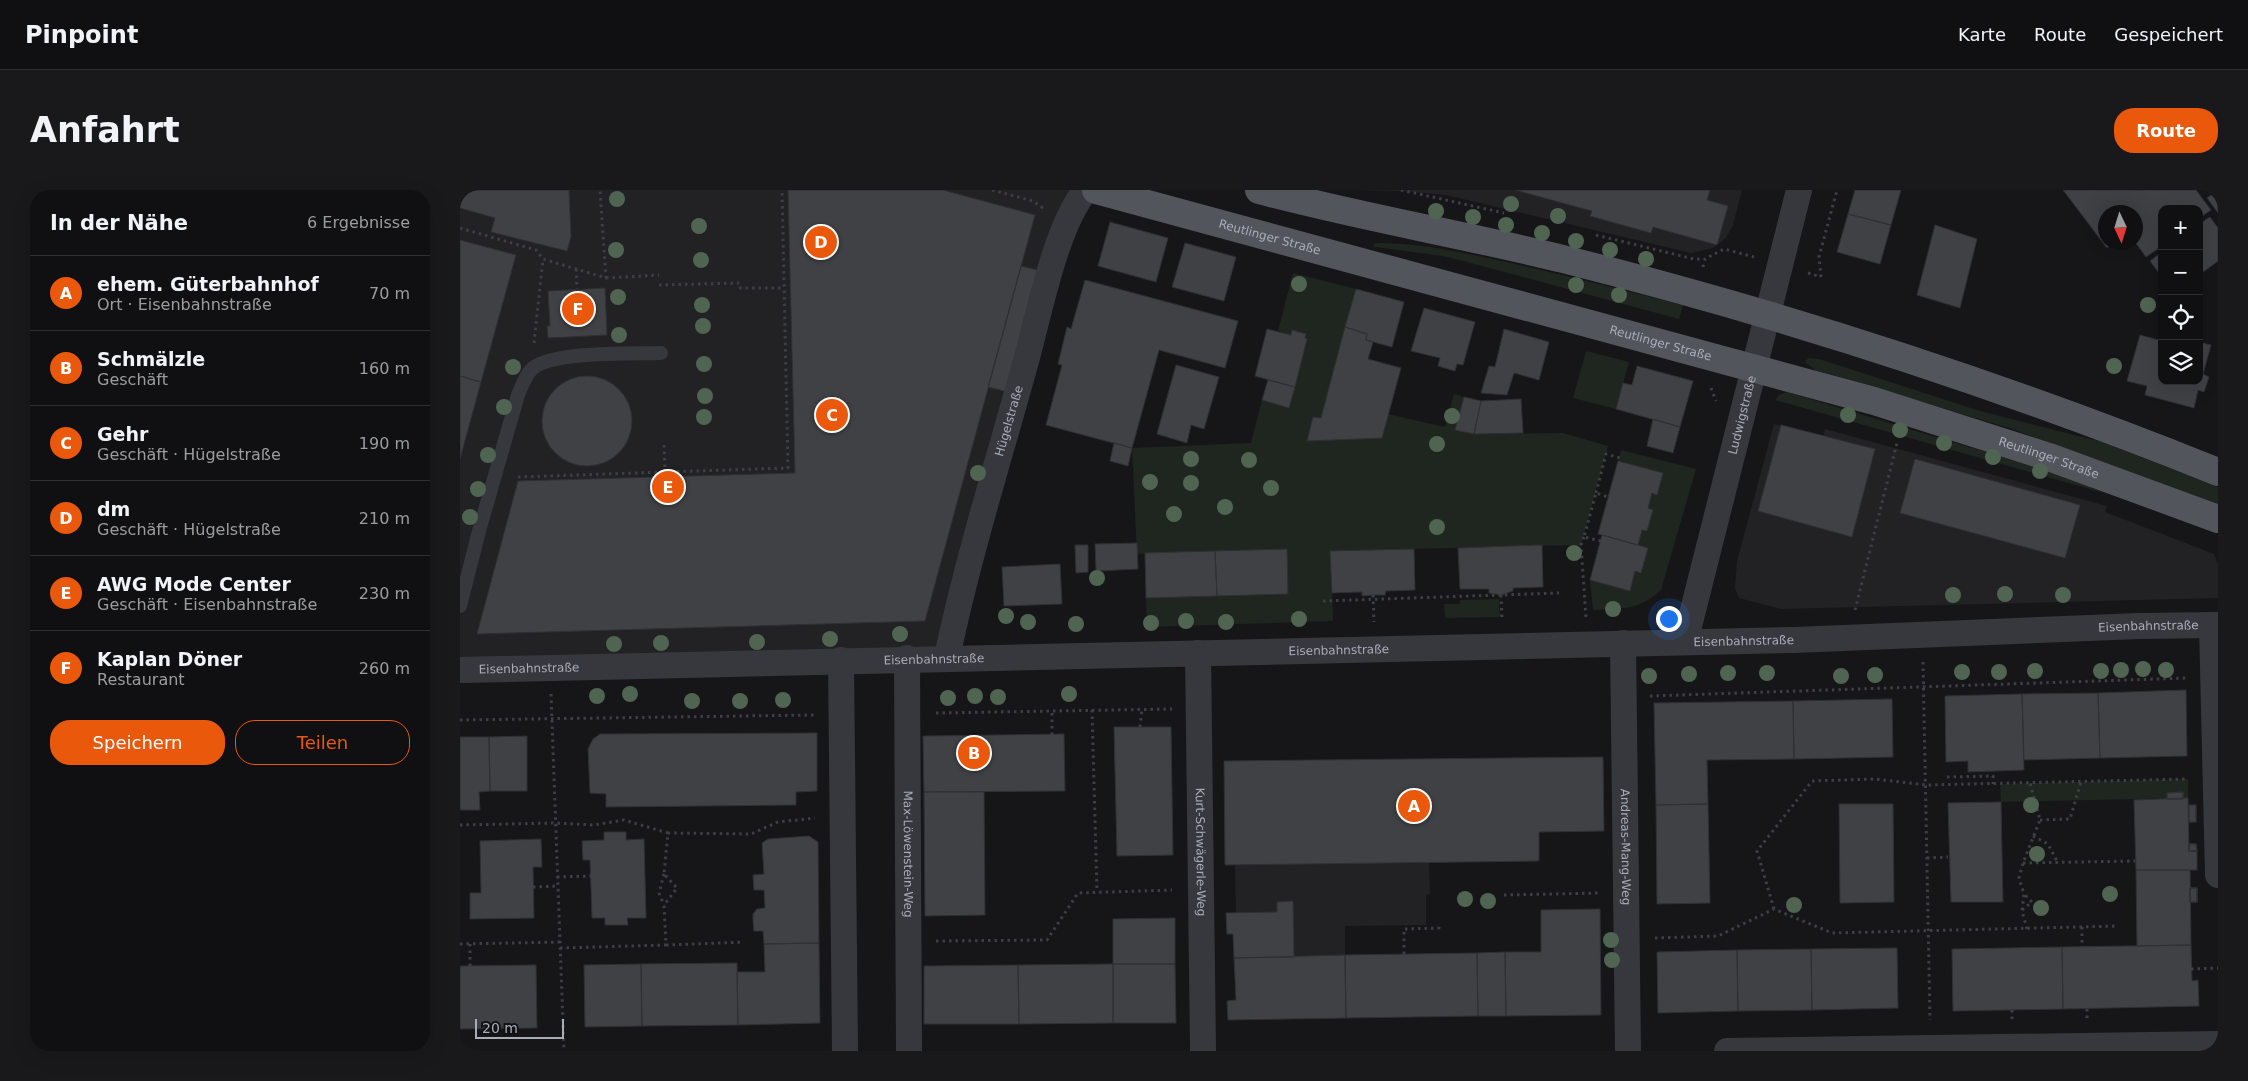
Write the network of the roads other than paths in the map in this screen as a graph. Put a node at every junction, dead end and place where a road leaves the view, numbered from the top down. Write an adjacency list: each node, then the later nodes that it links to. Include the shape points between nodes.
1 (1086, 190): 16 (street, Hügelstraße, via 1066,224 974,547)
2 (1096, 190): 7 (main road, Reutlinger Straße)
3 (1258, 190): 5 (main road, via 1374,219 1561,259)
4 (1799, 190): 5 (street, Ludwigstraße)
5 (1769, 315): 7 (street, Ludwigstraße); 8 (main road, via 2005,390)
6 (661, 353): 10 (lane, via 572,357 544,362 533,368 518,395 478,531)
7 (1755, 369): 9 (main road, Reutlinger Straße, via 1986,436); 12 (street, Ludwigstraße)
8 (2218, 472)
9 (2218, 519)
10 (460, 606)
11 (2215, 625): 12 (street, Eisenbahnstraße); 19 (street, via 2213,678)
12 (1685, 642): 13 (street, Eisenbahnstraße)
13 (1623, 643): 14 (street, Eisenbahnstraße); 24 (street, Andreas-Mang-Weg)
14 (1198, 653): 16 (street, Eisenbahnstraße); 23 (street, Kurt-Schwägerle-Weg)
15 (907, 658): 16 (street, Eisenbahnstraße); 17 (street, Eisenbahnstraße); 22 (street, Max-Löwenstein-Weg)
16 (947, 658)
17 (841, 660): 18 (street, Eisenbahnstraße); 21 (street)
18 (460, 670)
19 (2218, 875)
20 (2218, 1044): 25 (street)
21 (844, 1051)
22 (909, 1051)
23 (1203, 1051)
24 (1628, 1051)
25 (1727, 1051)

